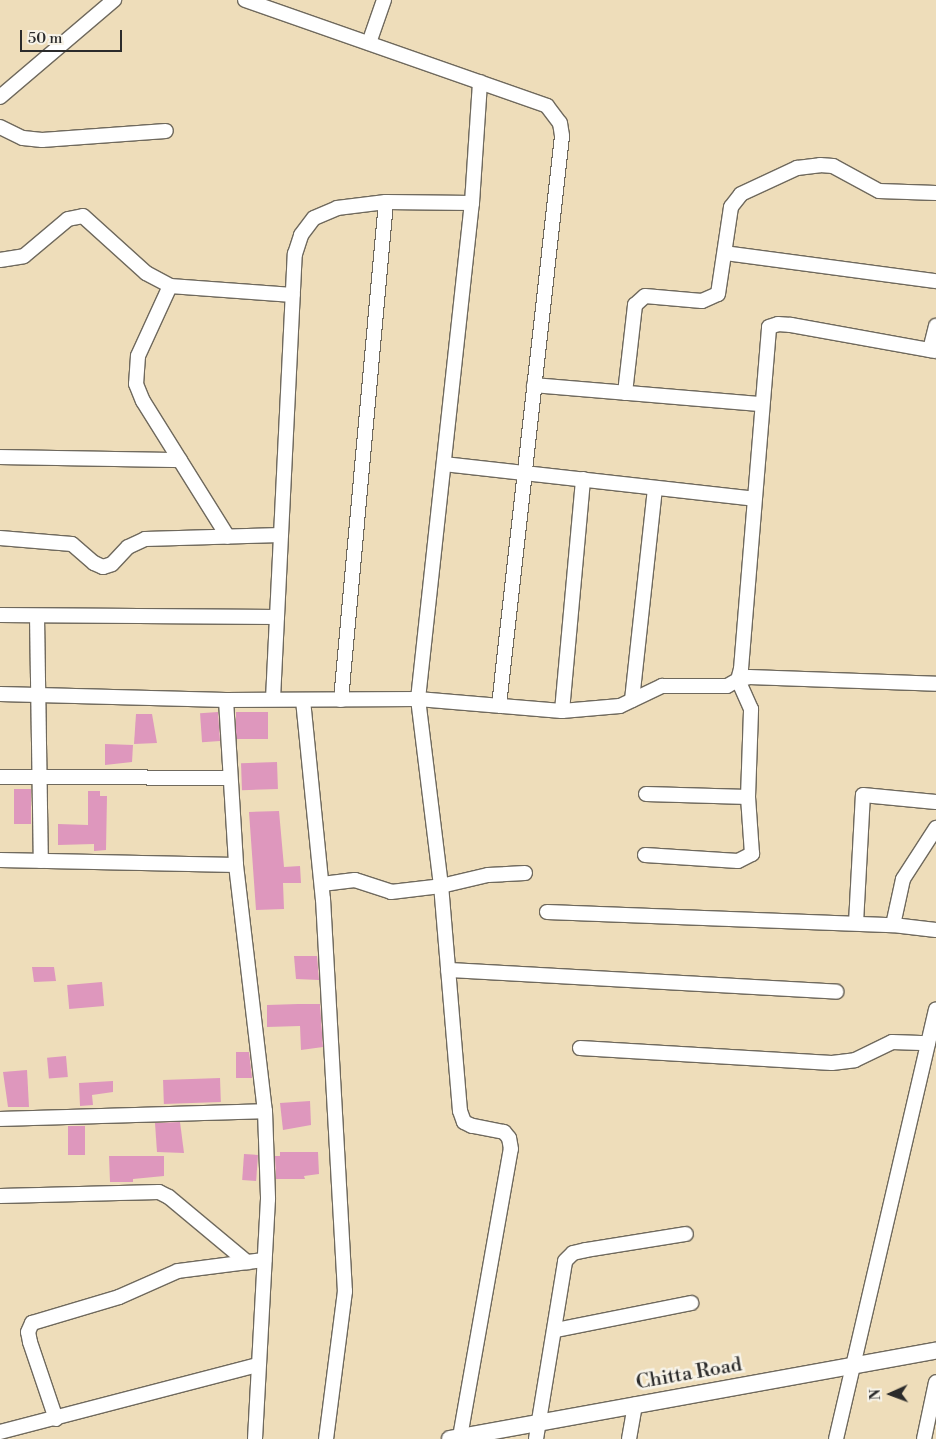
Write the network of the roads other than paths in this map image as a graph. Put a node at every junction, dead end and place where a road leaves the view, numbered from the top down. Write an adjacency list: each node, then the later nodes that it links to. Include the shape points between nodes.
1 (114, 0): 6 (street)
2 (246, 0): 4 (street)
3 (384, 0): 4 (street)
4 (370, 44): 5 (street)
5 (480, 82): 11 (street); 19 (street, via 547,106 560,123 562,136)
6 (0, 97)
7 (0, 127): 8 (street, via 23,138 42,140)
8 (166, 131)
9 (936, 193): 12 (street, via 879,191 833,166 797,168 735,200)
10 (386, 202): 11 (street); 16 (street, via 337,208 314,218 302,235 295,254); 43 (street)
11 (472, 204): 24 (street)
12 (725, 253): 14 (street); 20 (street, via 718,294 712,300 639,299 635,305)
13 (0, 260): 15 (street, via 24,256 68,219 83,216 146,273)
14 (936, 281)
15 (170, 286): 16 (street); 23 (street, via 135,368 143,401)
16 (293, 296): 29 (street)
17 (936, 326): 18 (street)
18 (933, 351): 21 (street, via 778,324 770,327 766,340)
19 (534, 385): 20 (street); 25 (street)
20 (625, 393): 21 (street)
21 (761, 404): 28 (street)
22 (0, 458): 23 (street)
23 (180, 460): 30 (street)
24 (444, 464): 25 (street); 40 (street)
25 (525, 473): 26 (street); 45 (street)
26 (583, 479): 27 (street); 46 (street)
27 (655, 488): 28 (street); 44 (street)
28 (754, 499): 35 (street)
29 (281, 535): 30 (street); 34 (street)
30 (228, 537): 31 (street, via 145,539 128,546 112,564 103,567 72,544)
31 (0, 538)
32 (0, 615): 33 (street)
33 (37, 616): 34 (street); 38 (street)
34 (277, 617): 39 (street)
35 (738, 680): 36 (street, via 749,676); 44 (street, via 728,686 662,686); 51 (street, via 751,709)
36 (936, 684)
37 (0, 694): 38 (street)
38 (39, 694): 41 (street); 47 (street)
39 (273, 699): 41 (street); 42 (street)
40 (418, 699): 43 (street); 45 (street); 60 (street)
41 (226, 700): 49 (street)
42 (303, 700): 43 (street); 59 (street)
43 (341, 700)
44 (632, 700): 46 (street, via 620,706)
45 (499, 706): 46 (street)
46 (562, 711)
47 (39, 776): 48 (street); 49 (street); 56 (street)
48 (0, 777)
49 (230, 778): 57 (street)
50 (646, 794): 51 (street)
51 (748, 798): 54 (street, via 752,854 746,860)
52 (936, 802): 62 (street, via 863,795)
53 (936, 828): 63 (street, via 903,879)
54 (645, 855)
55 (0, 860): 56 (street)
56 (41, 861): 57 (street)
57 (236, 864): 70 (street)
58 (525, 873): 60 (street, via 488,875)
59 (322, 884): 60 (street, via 355,880 391,892); 88 (street, via 345,1291)
60 (441, 886): 65 (street)
61 (547, 912): 62 (street)
62 (856, 924): 63 (street)
63 (893, 925): 64 (street)
64 (936, 930)
65 (448, 970): 66 (street); 86 (street, via 460,1111 464,1122 472,1126 504,1132 510,1138 512,1149)
66 (836, 992)
67 (936, 1009): 68 (street)
68 (928, 1043): 69 (street, via 892,1042 855,1060 832,1063); 80 (street)
69 (580, 1048)
70 (265, 1111): 71 (street); 74 (street, via 268,1199)
71 (0, 1119)
72 (0, 1196): 75 (street, via 159,1192)
73 (686, 1234): 77 (street, via 574,1253 565,1261)
74 (264, 1260): 75 (street); 79 (street)
75 (247, 1262): 83 (street, via 178,1271 128,1294 32,1323 28,1332 30,1342)
76 (691, 1302): 77 (street)
77 (556, 1330): 84 (street)
78 (936, 1351): 80 (street, Chitta Road)
79 (257, 1365): 83 (street); 87 (street)
80 (851, 1366): 82 (street, Chitta Road); 91 (street)
81 (936, 1382): 92 (street)
82 (635, 1405): 84 (street, Chitta Road); 90 (street)
83 (56, 1419): 85 (street)
84 (539, 1422): 86 (street, Chitta Road); 89 (street)
85 (0, 1432)
86 (455, 1438)
87 (255, 1439)
88 (326, 1439)
89 (536, 1439)
90 (629, 1439)
91 (836, 1439)
92 (924, 1439)

